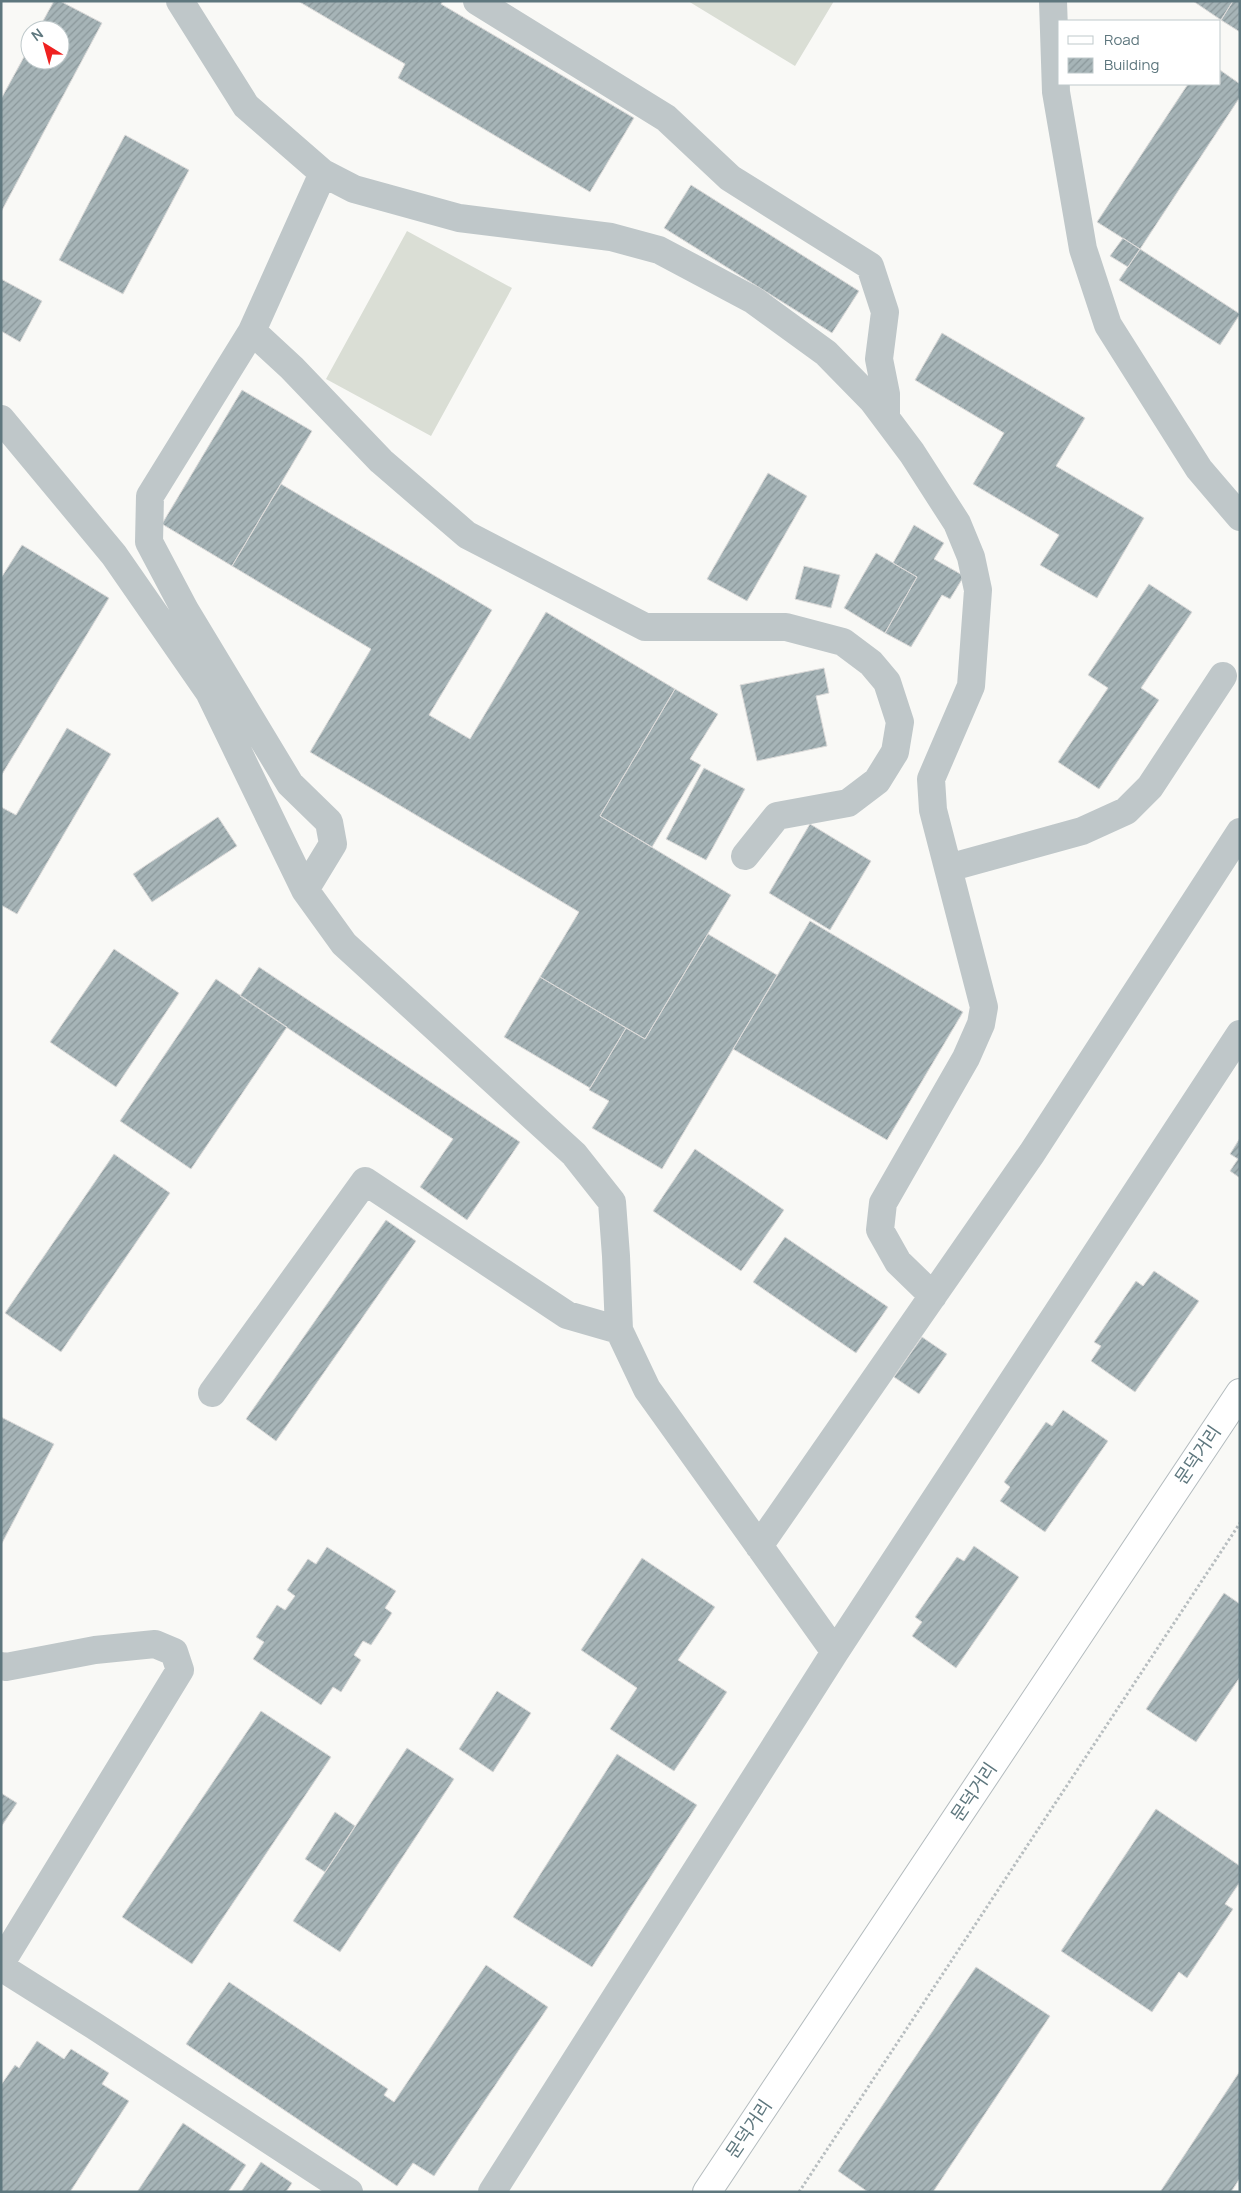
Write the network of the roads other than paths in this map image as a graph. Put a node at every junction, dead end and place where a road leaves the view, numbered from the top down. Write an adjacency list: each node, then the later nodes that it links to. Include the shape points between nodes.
1 (180, 1): 4 (street, via 246,106)
2 (477, 1): 6 (street, via 666,118 730,178 870,266 885,312 879,359 886,394)
3 (1053, 1): 8 (street, via 1056,92 1083,249 1108,324 1199,469)
4 (323, 173): 5 (street); 6 (street, via 354,189 459,218 611,237 659,250 753,300 826,353)
5 (252, 331): 11 (street, via 381,461 467,534 645,627 786,627 843,642 872,663 888,682 900,722 895,752 877,781 848,803 777,816); 13 (street, via 150,496 149,542 185,610 290,784 330,822 334,844)
6 (886, 417): 12 (street, via 957,523 971,558 978,590 971,686 931,779 933,810)
7 (1, 419): 13 (street, via 114,555 209,692)
8 (1240, 517)
9 (1224, 676): 12 (street, via 1150,787 1126,811 1082,831)
10 (1240, 832): 15 (street, via 1037,1145)
11 (746, 856)
12 (948, 868): 15 (street, via 984,1007 981,1024 966,1058 883,1203 880,1230 898,1262)
13 (305, 890): 16 (street, via 344,944 574,1154 612,1202)
14 (1240, 1034): 20 (street)
15 (933, 1296): 19 (street)
16 (619, 1330): 17 (street, via 567,1315 364,1181); 19 (street, via 647,1389)
17 (212, 1392)
18 (1240, 1393): 26 (main road, 문덕거리)
19 (759, 1546): 20 (street)
20 (835, 1652): 25 (street)
21 (1, 1666): 22 (street, via 95,1650 155,1644 174,1652 180,1670)
22 (1, 1962)
23 (1, 1968): 24 (street)
24 (349, 2192)
25 (492, 2192)
26 (707, 2192)

